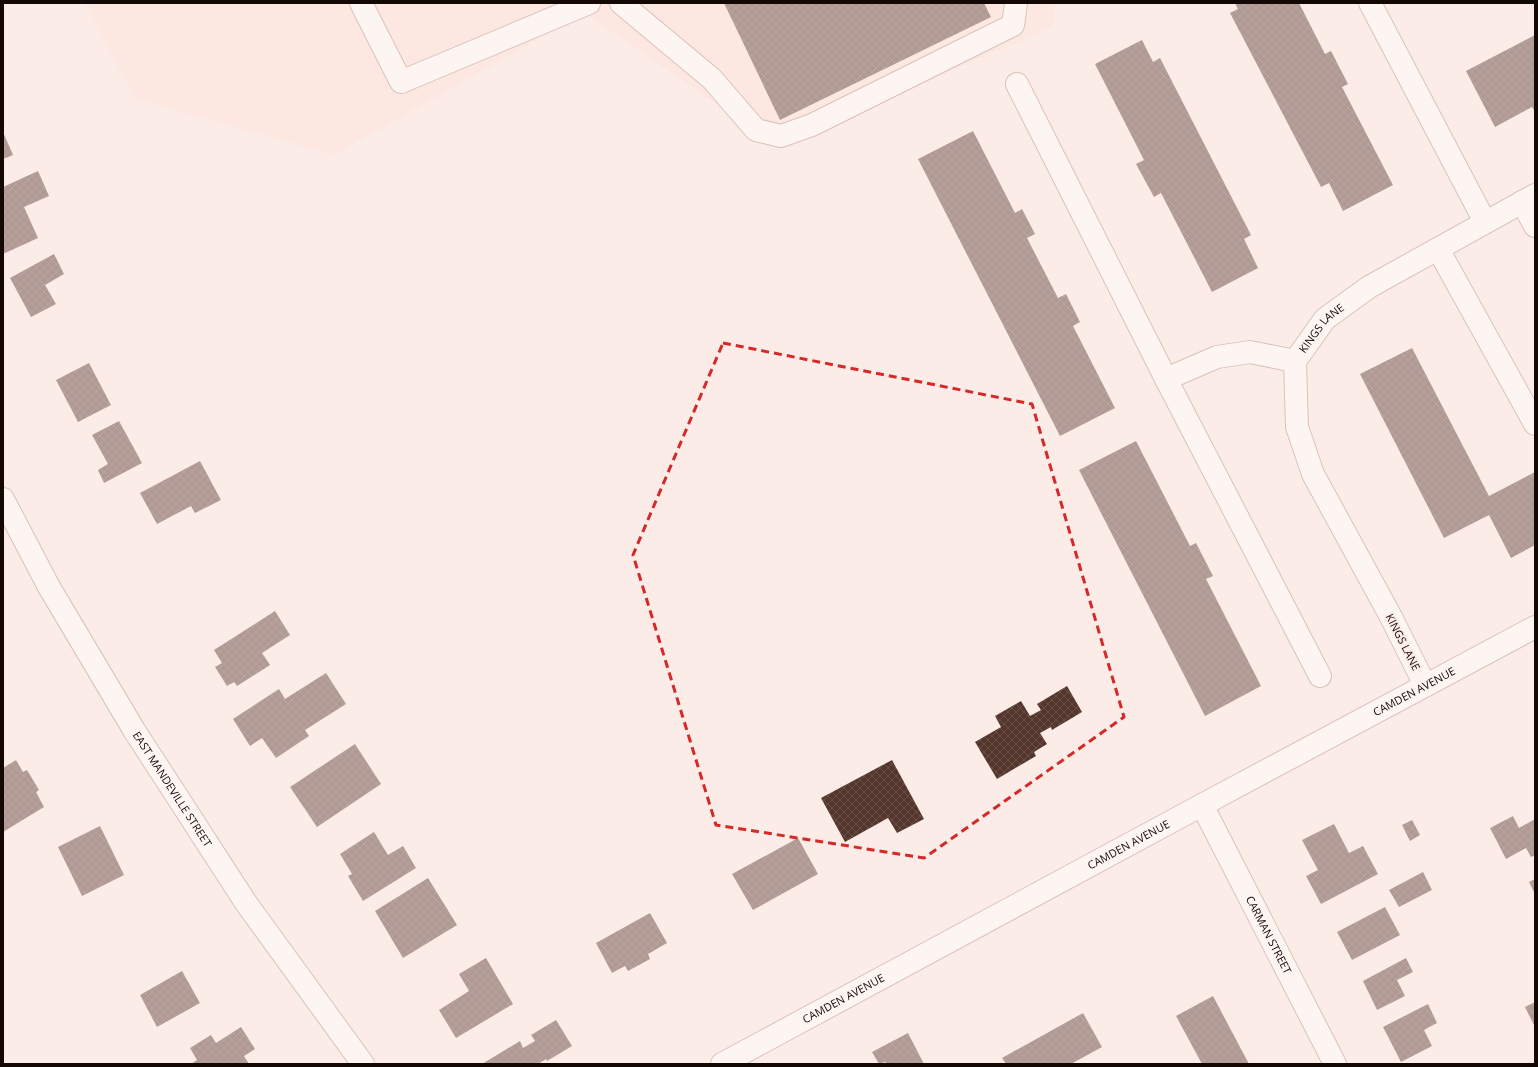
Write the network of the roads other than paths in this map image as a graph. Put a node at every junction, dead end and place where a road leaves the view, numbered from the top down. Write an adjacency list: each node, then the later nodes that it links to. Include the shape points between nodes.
1 (361, 3): 2 (street, via 401,82)
2 (589, 3)
3 (621, 3): 4 (street, via 712,79 756,130 781,136 812,125 1013,25)
4 (1016, 3)
5 (1370, 3): 8 (street)
6 (1017, 84): 12 (street)
7 (1528, 198): 8 (street, KINGS LANE); 9 (street)
8 (1485, 222): 10 (street, KINGS LANE)
9 (1535, 226)
10 (1438, 249): 11 (street, KINGS LANE, via 1369,287 1325,319); 13 (street)
11 (1295, 361): 12 (street, via 1250,352 1217,357); 17 (street, KINGS LANE, via 1297,426 1313,474)
12 (1166, 379): 16 (street)
13 (1535, 424)
14 (3, 499): 19 (street, EAST MANDEVILLE STREET, via 49,587 134,730 246,903)
15 (1532, 635): 17 (street, CAMDEN AVENUE)
16 (1320, 676)
17 (1426, 686): 18 (street, CAMDEN AVENUE)
18 (1202, 805): 20 (street, CAMDEN AVENUE); 21 (street, CARMAN STREET)
19 (363, 1064)
20 (722, 1064)
21 (1335, 1064)

